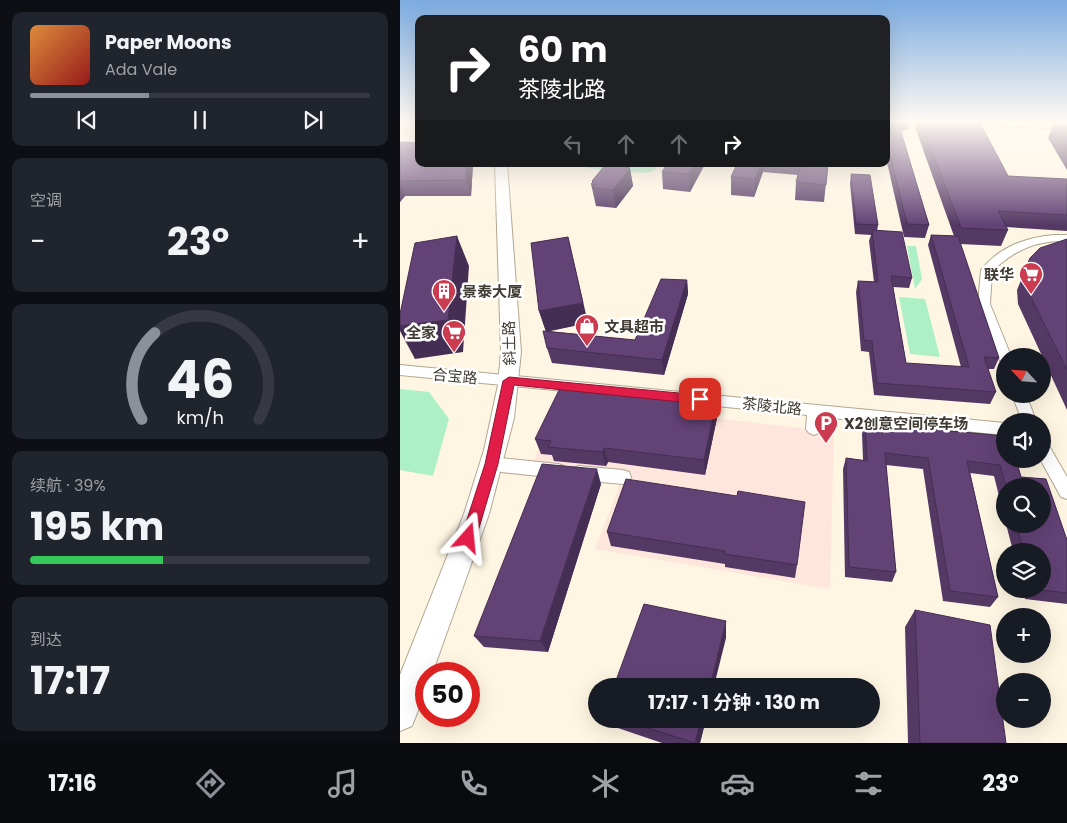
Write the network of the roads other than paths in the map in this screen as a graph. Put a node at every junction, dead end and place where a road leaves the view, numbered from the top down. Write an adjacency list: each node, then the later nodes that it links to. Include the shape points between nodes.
1 (501, 167): 5 (main road, 斜土路)
2 (1067, 238): 3 (street, via 1033,240 1005,252 987,270 984,304)
3 (1001, 348)
4 (400, 370): 5 (street, 合宝路)
5 (509, 381): 6 (street, 茶陵北路); 9 (main road, 斜土路)
6 (814, 410): 7 (street, 茶陵北路); 8 (street)
7 (996, 428)
8 (814, 429)
9 (492, 464): 11 (street); 13 (main road, 斜土路, via 462,556)
10 (1051, 464): 12 (street)
11 (623, 477)
12 (1067, 492)
13 (400, 714)

